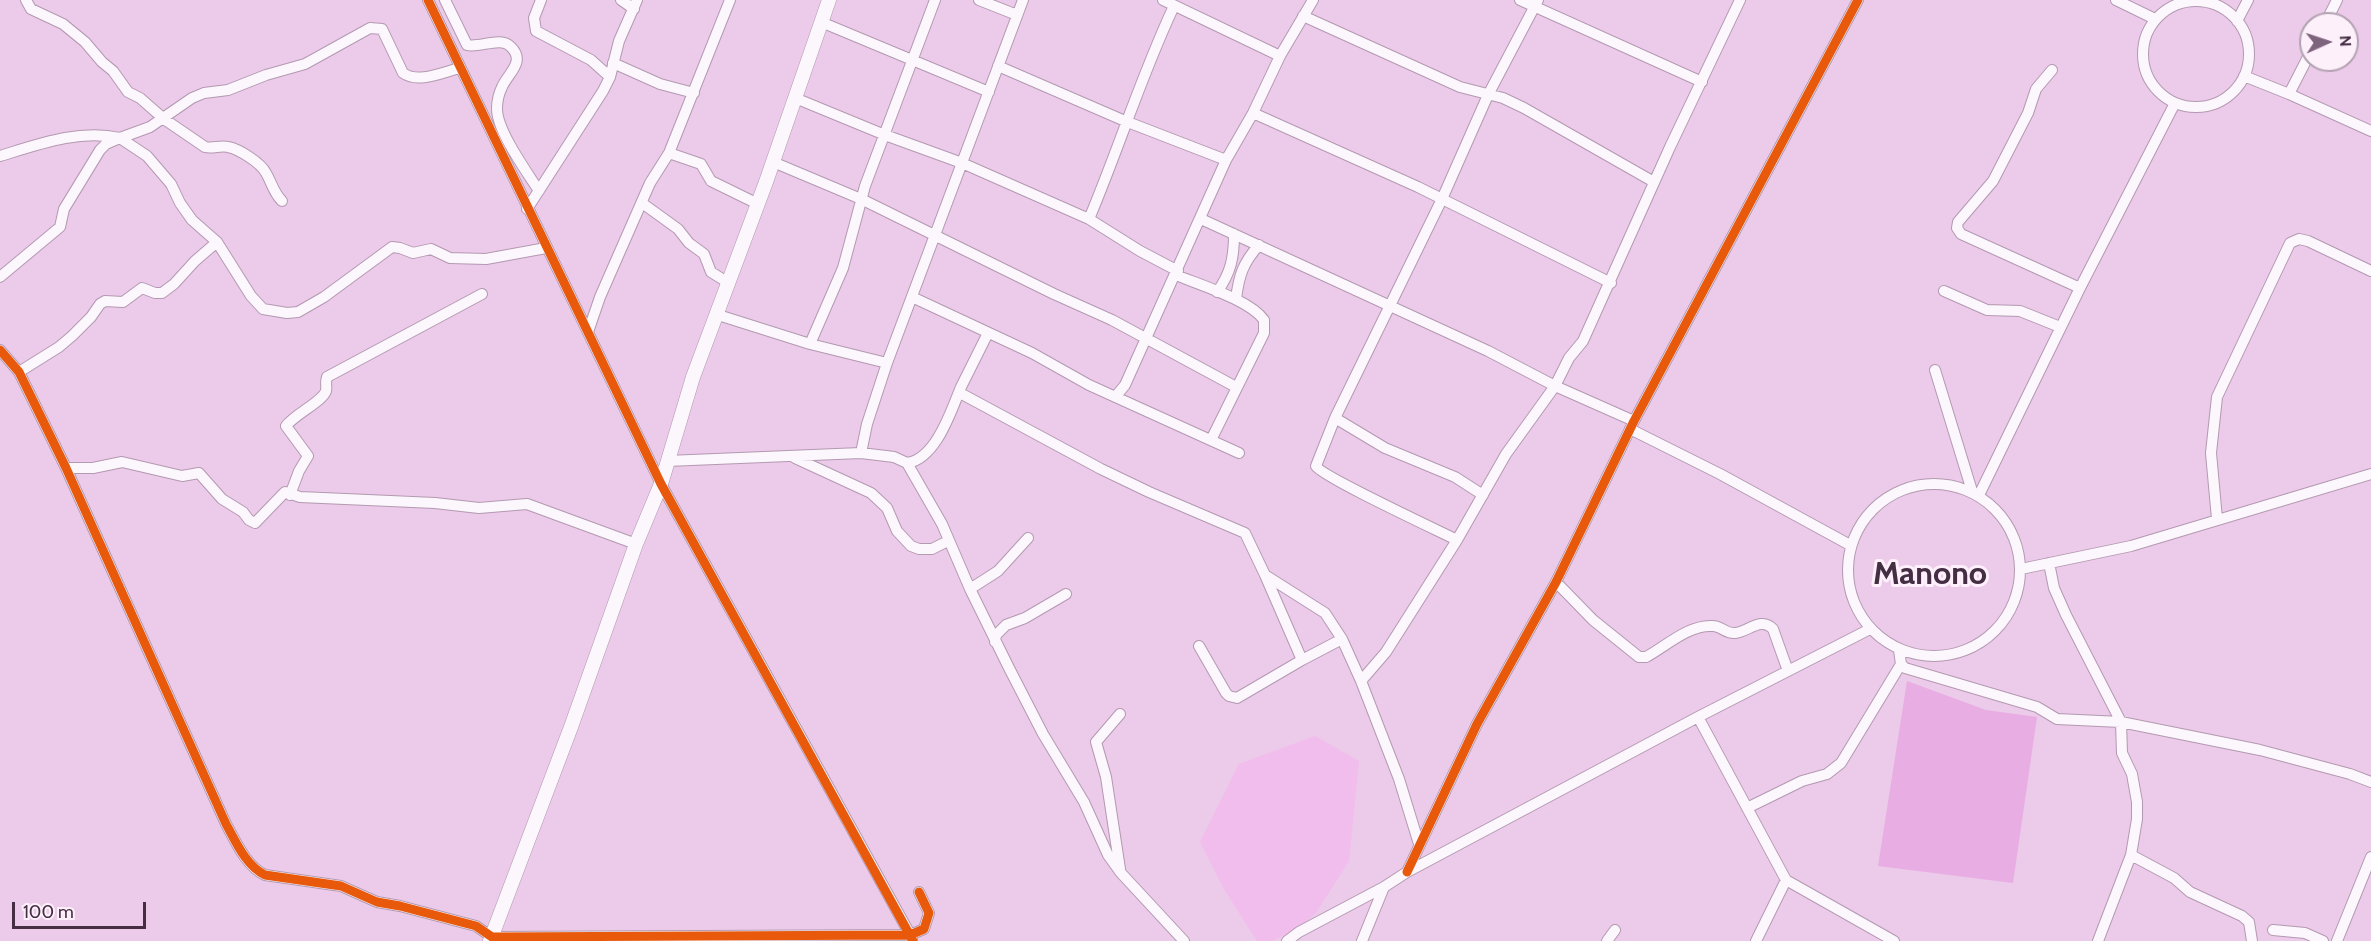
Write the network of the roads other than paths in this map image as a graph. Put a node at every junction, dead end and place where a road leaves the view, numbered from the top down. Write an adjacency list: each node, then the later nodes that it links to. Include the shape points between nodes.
1 (26, 0): 44 (street, via 32,9 63,24 85,42 128,92)
2 (428, 0): 31 (street)
3 (445, 0): 55 (street, via 467,45 502,42 517,55 517,64 502,87 497,110 516,154)
4 (541, 0): 35 (street, via 534,18 536,31 591,60)
5 (621, 0): 20 (street)
6 (730, 0): 38 (street)
7 (829, 0): 26 (main road)
8 (935, 0): 28 (street)
9 (979, 0): 22 (street)
10 (1023, 0): 22 (street)
11 (1163, 0): 21 (street)
12 (1313, 0): 23 (street)
13 (1520, 0): 19 (street)
14 (1740, 0): 36 (street)
15 (1858, 0): 96 (street)
16 (2248, 0): 25 (street)
17 (2119, 1): 24 (street)
18 (2214, 2): 24 (street, via 2181,2); 25 (street)
19 (1537, 3): 36 (street); 40 (street)
20 (635, 4): 29 (street)
21 (1173, 6): 27 (street); 45 (street)
22 (1017, 15): 30 (street)
23 (1303, 16): 27 (street); 40 (street, via 1429,74)
24 (2155, 19): 42 (street, via 2146,34 2144,66 2150,81)
25 (2237, 21): 34 (street, via 2248,48)
26 (821, 22): 28 (street); 41 (main road)
27 (1280, 56): 43 (street)
28 (913, 59): 37 (street); 47 (street)
29 (613, 63): 35 (street); 38 (street, via 660,84)
30 (998, 66): 37 (street); 45 (street)
31 (460, 68): 44 (street, via 408,76 381,29 370,28 305,64 192,98); 61 (street)
32 (2052, 70): 74 (street, via 2036,89 1993,181 1957,228 1961,234)
33 (2300, 72): 39 (street)
34 (2244, 76): 39 (street); 42 (street, via 2235,90 2207,106)
35 (610, 77): 55 (street)
36 (1702, 82): 54 (street)
37 (989, 92): 53 (street)
38 (694, 93): 49 (street)
39 (2289, 94): 46 (street)
40 (1488, 95): 54 (street, via 1524,108); 57 (street)
41 (795, 98): 47 (street); 52 (main road)
42 (2175, 103): 74 (street)
43 (1253, 112): 51 (street); 57 (street)
44 (164, 119): 48 (street); 58 (street, via 204,147 228,147 261,165)
45 (1125, 121): 51 (street); 62 (street, via 1114,160)
46 (2371, 131)
47 (885, 135): 53 (street); 56 (street)
48 (120, 138): 50 (street, via 82,135); 66 (street, via 147,156 171,184 192,220); 71 (street, via 100,150 64,209 60,227)
49 (669, 153): 59 (street); 60 (street, via 701,164 711,181)
50 (0, 156)
51 (1226, 160): 63 (street)
52 (773, 162): 56 (street); 60 (main road)
53 (962, 163): 62 (street); 64 (street)
54 (1654, 182): 73 (street)
55 (539, 191): 61 (street)
56 (861, 199): 64 (street); 86 (street, via 843,267)
57 (1442, 199): 73 (street); 80 (street)
58 (282, 201)
59 (642, 203): 72 (street, via 704,254 711,272); 83 (street)
60 (758, 204): 72 (main road)
61 (527, 209): 68 (street)
62 (1089, 219): 70 (street)
63 (1201, 219): 65 (street); 70 (street)
64 (935, 234): 78 (street); 85 (street)
65 (1234, 234): 67 (street); 76 (street, via 1234,258)
66 (217, 242): 68 (street, via 257,304 263,309 287,313 298,312 324,297 392,247 412,253 431,249 450,258 486,259); 90 (street, via 162,293 142,288 123,302 105,301 59,347)
67 (1260, 245): 79 (street, via 1246,260); 80 (street)
68 (546, 248): 83 (street)
69 (2371, 271): 109 (street, via 2308,242 2298,239 2290,243 2217,397 2211,453)
70 (1177, 273): 76 (street); 85 (street)
71 (0, 277)
72 (727, 282): 81 (main road)
73 (1611, 283): 91 (street, via 1583,341)
74 (2079, 288): 82 (street)
75 (1944, 291): 82 (street, via 1987,310 2020,310)
76 (1217, 292): 79 (street)
77 (482, 294): 107 (street, via 327,377 325,393 286,426 308,456)
78 (912, 297): 84 (street); 88 (street)
79 (1236, 299): 92 (street, via 1258,312 1265,326)
80 (1389, 306): 91 (street); 95 (street)
81 (716, 314): 86 (street); 101 (main road)
82 (2060, 327): 106 (street)
83 (588, 332): 105 (street)
84 (988, 333): 93 (street); 94 (street)
85 (1145, 339): 92 (street); 94 (street, via 1125,385)
86 (810, 344): 88 (street)
87 (0, 350): 90 (street)
88 (887, 363): 98 (street)
89 (1935, 370): 106 (street)
90 (19, 372): 103 (street)
91 (1555, 386): 96 (street); 108 (street, via 1506,454)
92 (1236, 387): 97 (street)
93 (960, 393): 102 (street, via 931,448 917,462); 117 (street, via 1101,469 1237,528 1249,539)
94 (1116, 396): 97 (street)
95 (1335, 418): 108 (street, via 1385,448 1455,477); 111 (street, via 1316,463 1318,470)
96 (1632, 425): 114 (street); 118 (street)
97 (1210, 440): 99 (street)
98 (861, 453): 100 (street); 102 (street, via 894,457)
99 (1239, 453)
100 (792, 456): 101 (street); 112 (street, via 871,493 887,508 897,531 911,546 932,549)
101 (667, 461): 105 (main road)
102 (907, 463): 112 (street)
103 (66, 468): 107 (street, via 122,462 182,476 199,472 222,499 255,523 283,493); 148 (street, via 205,778 240,850 256,871 341,886 377,902 476,926)
104 (2371, 474): 109 (street)
105 (661, 484): 113 (main road); 147 (street)
106 (1975, 493): 114 (street, via 1942,483 1913,485 1885,497 1863,518); 116 (street, via 2001,514 2015,540)
107 (290, 495): 113 (street, via 479,508 527,504)
108 (1483, 495): 111 (street)
109 (2217, 519): 115 (street, via 2131,546)
110 (1028, 538): 119 (street, via 998,571)
111 (1457, 540): 129 (street, via 1386,652)
112 (948, 541): 119 (street)
113 (636, 544): 148 (main road)
114 (1850, 545): 121 (street, via 1847,575 1854,604)
115 (2049, 563): 116 (street); 132 (street, via 2054,588 2066,615)
116 (2021, 569): 125 (street, via 2016,597 2003,623 1982,643 1956,654 1927,657)
117 (1265, 575): 122 (street, via 1325,613); 126 (street)
118 (1556, 582): 128 (street, via 1593,620 1639,657 1646,657 1695,628 1714,626 1737,633 1769,624); 135 (street, via 1477,724)
119 (970, 589): 123 (street)
120 (1066, 594): 123 (street, via 1006,625 996,634)
121 (1870, 629): 125 (street); 128 (street)
122 (1342, 639): 126 (street); 129 (street)
123 (995, 642): 139 (street)
124 (1199, 646): 126 (street, via 1226,693 1237,698)
125 (1899, 650): 127 (street)
126 (1302, 660)
127 (1902, 664): 132 (street, via 2037,707 2057,719); 134 (street, via 1841,763 1827,774 1802,781)
128 (1788, 671): 131 (street)
129 (1361, 681): 135 (street)
130 (1120, 714): 139 (street, via 1096,742 1106,777)
131 (1698, 717): 134 (street); 138 (street)
132 (2121, 722): 133 (street, via 2260,750); 136 (street, via 2122,753 2132,774 2137,802)
133 (2371, 782)
134 (1748, 808): 140 (street)
135 (1419, 844): 138 (street)
136 (2131, 855): 156 (street); 157 (street, via 2174,878 2190,892 2242,916 2249,922)
137 (2371, 857): 159 (street)
138 (1407, 872): 141 (street)
139 (1121, 873): 149 (street)
140 (1785, 880): 146 (street); 154 (street)
141 (1384, 887): 145 (street); 152 (street)
142 (919, 892): 147 (street, via 929,913 924,929)
143 (1615, 930): 153 (street)
144 (2273, 930): 158 (street, via 2305,933)
145 (1299, 932): 150 (street); 151 (street)
146 (1875, 936): 155 (street)
147 (912, 938): 148 (street)
148 (491, 939)
149 (1184, 941)
150 (1287, 941)
151 (1310, 941)
152 (1362, 941)
153 (1607, 941)
154 (1756, 941)
155 (1894, 941)
156 (2098, 941)
157 (2252, 941)
158 (2323, 941)
159 (2337, 941)

